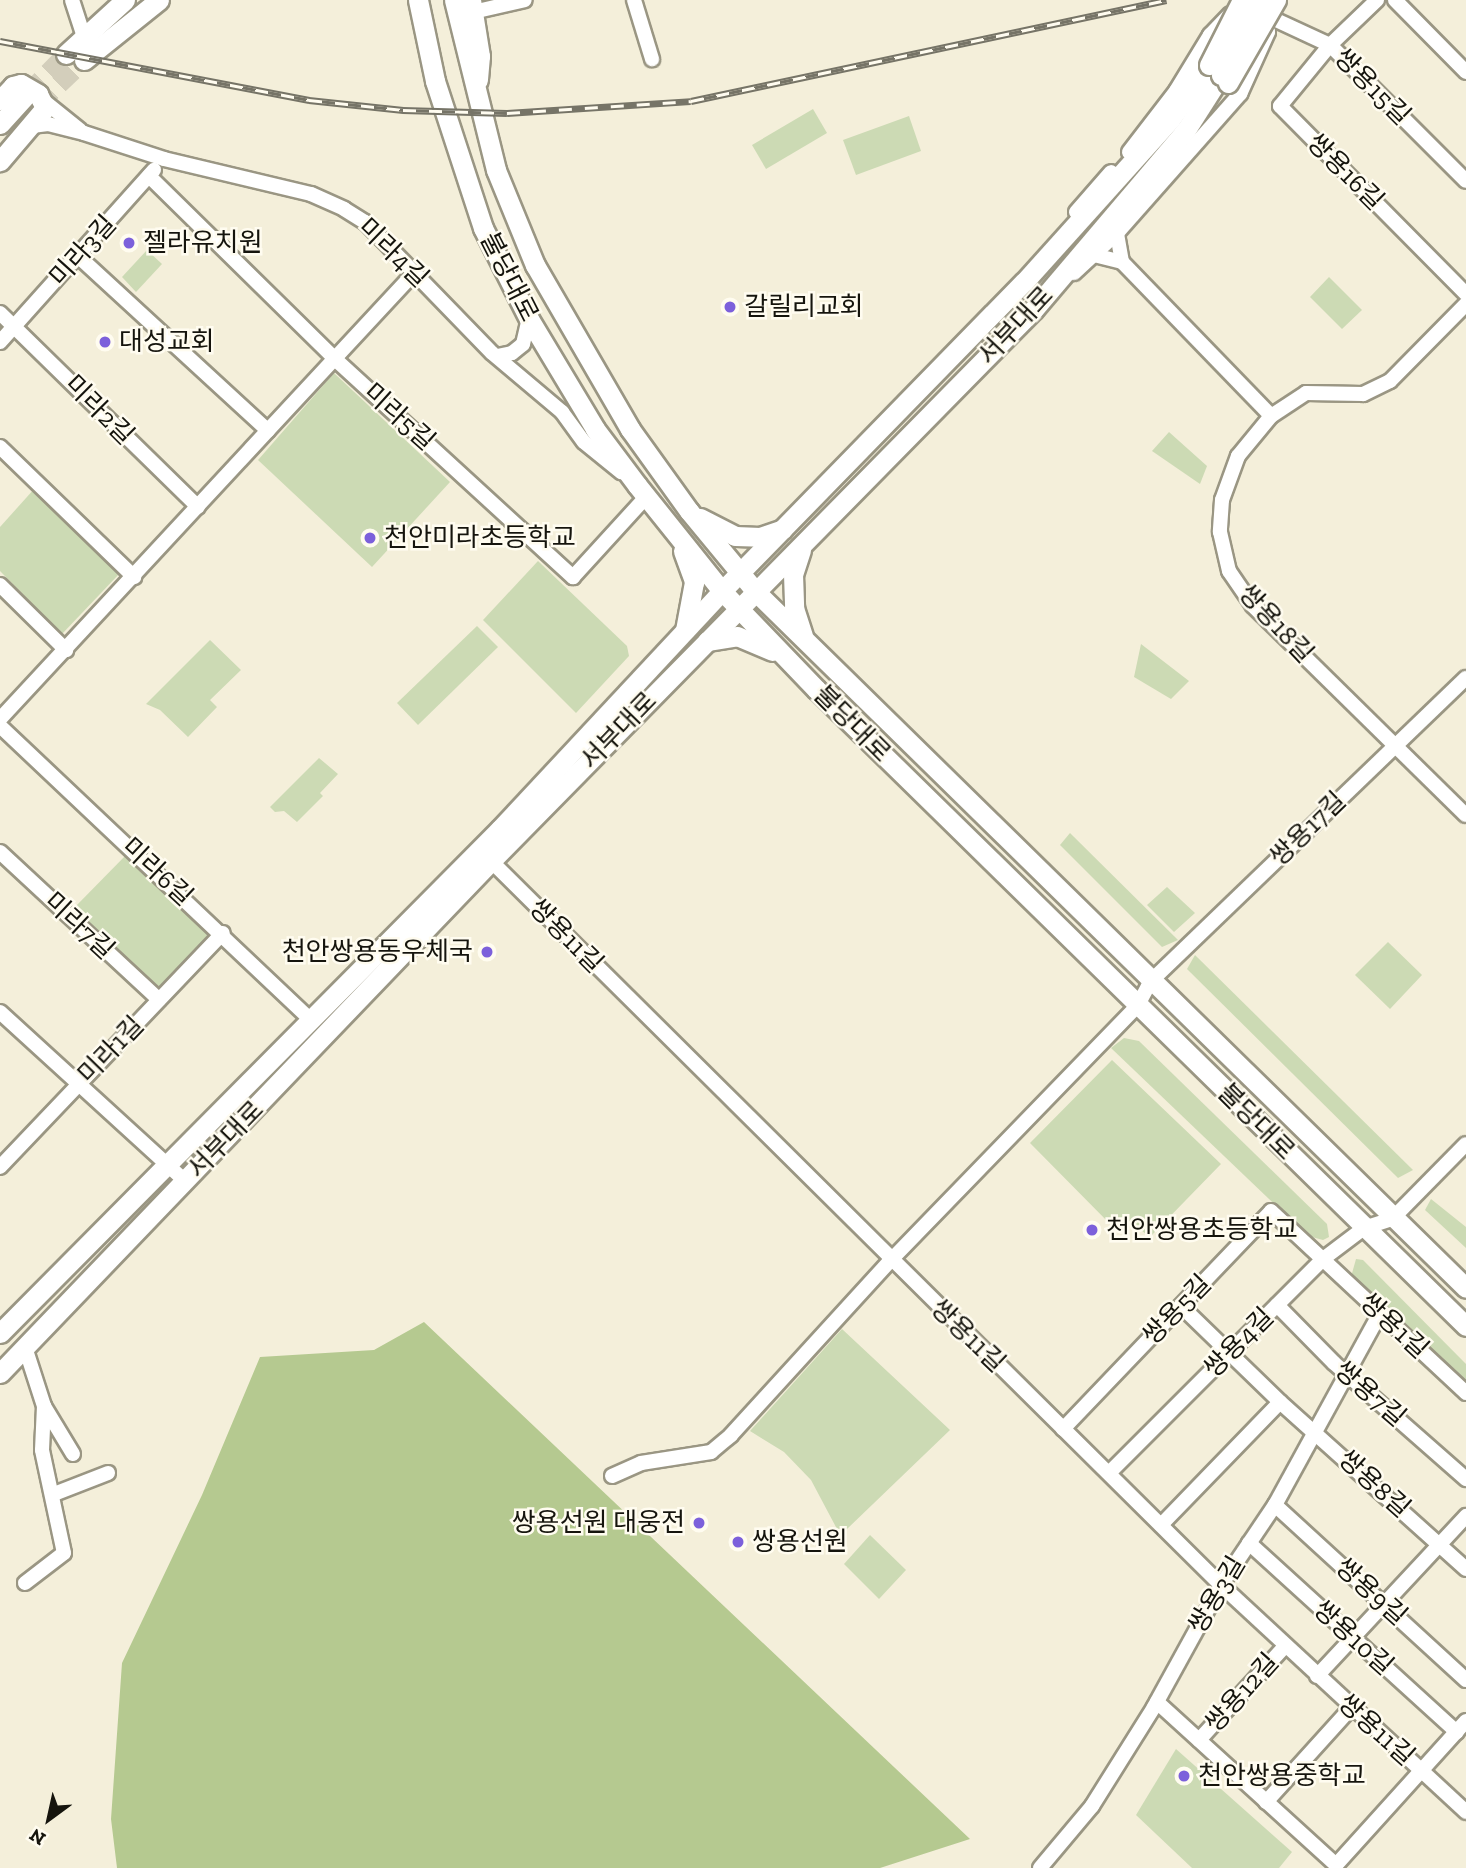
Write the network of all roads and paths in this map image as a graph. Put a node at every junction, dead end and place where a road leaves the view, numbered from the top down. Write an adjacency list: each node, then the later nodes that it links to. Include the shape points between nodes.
1 (72, 0): 16 (street)
2 (125, 0): 16 (main road)
3 (159, 0): 16 (main road, via 75,57)
4 (405, 0): 15 (main road)
5 (418, 0): 15 (main road, 불당대로)
6 (454, 0): 21 (main road, 불당대로)
7 (525, 0): 14 (street)
8 (634, 0): 18 (street)
9 (1228, 0): 19 (main road)
10 (1242, 0): 19 (main road, bridge)
11 (1377, 0): 17 (street)
12 (1395, 0): 20 (street)
13 (1266, 5): 17 (street, 쌍용15길); 19 (main road, bridge); 33 (street, via 1268,32 1240,94); 38 (street, via 1227,15 1133,148 1088,196)
14 (472, 6): 21 (main road, via 480,56)
15 (424, 27): 43 (main road, 불당대로, via 465,181)
16 (84, 36)
17 (1330, 45): 32 (street, 쌍용15길); 39 (street, 쌍용16길, via 1280,106)
18 (652, 59)
19 (1215, 71): 25 (main road); 25 (main road)
20 (1466, 72)
21 (476, 95): 53 (main road, 불당대로, via 496,170 549,293 638,442)
22 (0, 100): 23 (main road, via 21,84)
23 (37, 100): 24 (main road); 26 (main road, via 44,113); 27 (street); 28 (main road)
24 (0, 124)
25 (1178, 125): 38 (main road, 서부대로); 41 (main road, 서부대로)
26 (32, 126): 27 (street, 미라4길, via 48,124); 30 (main road)
27 (84, 133): 29 (street, 미라4길)
28 (0, 146)
29 (164, 159): 31 (street, 미라3길); 37 (street, 미라4길, via 327,201 365,222)
30 (0, 161)
31 (149, 176): 35 (street, 미라3길); 47 (street, 미라5길)
32 (1466, 181)
33 (1117, 233): 34 (street); 36 (street)
34 (1094, 255): 36 (street); 41 (street)
35 (78, 256): 44 (street, 미라3길); 49 (street)
36 (1122, 262): 48 (street)
37 (415, 272): 46 (street, 미라4길); 47 (street)
38 (1024, 282): 55 (main road, 서부대로)
39 (1466, 294)
40 (1466, 304): 48 (street, 쌍용18길, via 1390,381 1363,394 1306,393)
41 (1034, 309): 56 (main road, 서부대로)
42 (0, 313): 44 (street, 미라2길)
43 (528, 319): 46 (street, via 523,344 512,353); 51 (main road, 불당대로, via 595,429)
44 (15, 327): 45 (street, 미라3길); 52 (street, 미라2길)
45 (0, 342)
46 (497, 356): 51 (street, 미라4길, via 562,412 584,442)
47 (335, 359): 49 (street); 51 (street, 미라5길, via 573,578)
48 (1271, 416): 71 (street, 쌍용18길, via 1238,456 1222,500 1220,532 1229,571 1254,606)
49 (268, 431): 52 (street)
50 (0, 447): 58 (street)
51 (642, 490): 54 (main road, 불당대로)
52 (198, 508): 58 (street)
53 (689, 511): 55 (main road, via 735,536 760,537); 57 (main road, 불당대로)
54 (666, 519): 60 (main road, 불당대로); 63 (main road, via 694,582)
55 (790, 526): 57 (main road, 서부대로)
56 (806, 541): 61 (main road, 서부대로); 64 (main road, via 793,574 794,608)
57 (740, 574): 60 (main road, 서부대로); 61 (main road, 불당대로)
58 (134, 577): 66 (street)
59 (0, 584): 66 (street)
60 (722, 591): 62 (main road, 불당대로); 63 (main road, 서부대로)
61 (756, 592): 62 (main road, 서부대로); 64 (main road, 불당대로)
62 (739, 610): 65 (main road, 서부대로); 67 (main road, 불당대로)
63 (685, 631): 74 (main road, 서부대로)
64 (805, 640): 76 (main road, 불당대로)
65 (707, 641): 67 (main road, via 745,638); 74 (main road, 서부대로)
66 (66, 650): 69 (street)
67 (790, 661): 78 (main road, 불당대로)
68 (1466, 678): 71 (street, 쌍용17길)
69 (0, 719)
70 (0, 726): 75 (street, 미라6길)
71 (1396, 747): 72 (street, 쌍용18길); 76 (street, 쌍용17길)
72 (1466, 815)
73 (0, 852): 77 (street, 미라7길)
74 (486, 856): 80 (main road, 서부대로); 87 (main road, 서부대로); 90 (street, 쌍용11길)
75 (223, 933): 77 (street, 미라1길); 80 (street, 미라6길)
76 (1151, 981): 78 (street, 쌍용17길); 88 (main road, 불당대로)
77 (159, 1000): 81 (street, 미라1길)
78 (1138, 1005): 88 (main road, 불당대로); 90 (street, 쌍용17길)
79 (0, 1012): 81 (street)
80 (312, 1021): 85 (main road, 서부대로)
81 (78, 1084): 84 (street, 미라1길); 85 (street)
82 (1466, 1144): 83 (street)
83 (1455, 1156): 86 (street); 88 (street)
84 (2, 1162)
85 (169, 1165): 87 (street); 96 (main road, 서부대로)
86 (1466, 1166)
87 (186, 1182): 97 (main road, 서부대로)
88 (1377, 1224): 89 (street, 쌍용4길); 91 (main road, 불당대로); 95 (main road, 불당대로)
89 (1323, 1259): 92 (street, 쌍용4길); 93 (street, 쌍용5길, via 1271,1211); 94 (street, 쌍용1길)
90 (891, 1260): 104 (street, 쌍용11길); 109 (street, 쌍용17길, via 712,1452 641,1463)
91 (1466, 1288)
92 (1277, 1305): 98 (street, 쌍용4길); 99 (street, 쌍용7길, via 1334,1363)
93 (1181, 1306): 98 (street, 쌍용8길); 104 (street, 쌍용5길)
94 (1380, 1313): 99 (street, 쌍용3길); 101 (street, 쌍용1길)
95 (1466, 1325)
96 (0, 1334)
97 (25, 1347): 100 (main road, 서부대로); 103 (street)
98 (1230, 1352): 102 (street, 쌍용8길); 108 (street, 쌍용4길)
99 (1348, 1371): 105 (street, 쌍용3길); 110 (street, 쌍용7길)
100 (0, 1373)
101 (1466, 1393)
102 (1279, 1402): 105 (street, 쌍용8길); 114 (street)
103 (44, 1406): 106 (street); 111 (street, via 42,1450)
104 (1063, 1429): 108 (street, 쌍용11길)
105 (1314, 1430): 112 (street, 쌍용3길); 116 (street, 쌍용8길)
106 (74, 1454)
107 (108, 1474): 111 (street)
108 (1109, 1474): 114 (street, 쌍용11길)
109 (612, 1476)
110 (1466, 1479)
111 (54, 1494): 118 (street, via 64,1553)
112 (1275, 1505): 115 (street, 쌍용3길); 120 (street, 쌍용9길)
113 (1466, 1517): 116 (street)
114 (1161, 1525): 119 (street, 쌍용11길)
115 (1249, 1543): 119 (street, 쌍용3길); 121 (street, 쌍용10길)
116 (1440, 1545): 117 (street, 쌍용8길); 120 (street)
117 (1466, 1569)
118 (24, 1583)
119 (1221, 1585): 122 (street, 쌍용11길); 125 (street, 쌍용3길)
120 (1384, 1603): 121 (street); 124 (street, 쌍용9길)
121 (1352, 1637): 123 (street); 127 (street, 쌍용10길)
122 (1284, 1646): 123 (street, 쌍용11길); 128 (street, 쌍용12길)
123 (1317, 1676): 126 (street, 쌍용11길)
124 (1466, 1680)
125 (1157, 1702): 128 (street, 쌍용12길); 132 (street, 쌍용3길, via 1092,1806)
126 (1351, 1708): 129 (street, 쌍용11길); 130 (street)
127 (1462, 1727): 129 (street)
128 (1199, 1740): 130 (street, 쌍용12길)
129 (1421, 1770): 130 (street, 쌍용12길, via 1336,1866); 131 (street, 쌍용11길)
130 (1266, 1802)
131 (1466, 1812)
132 (1040, 1868)

